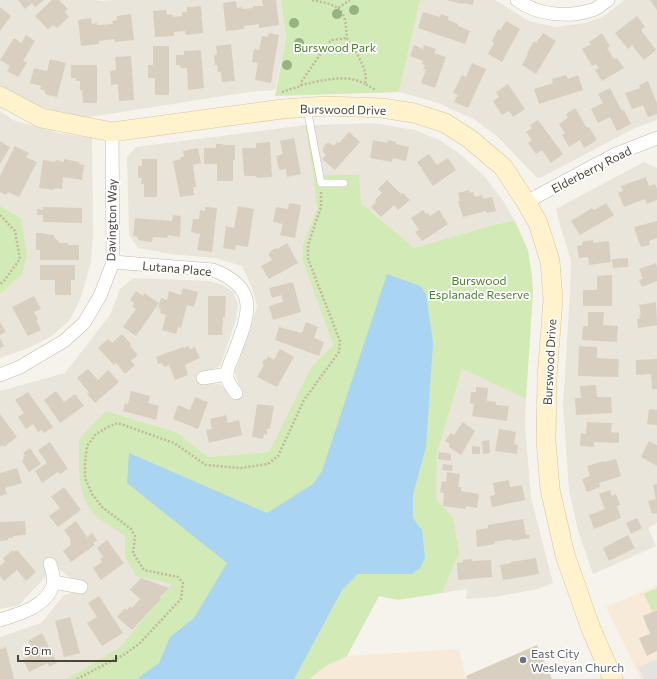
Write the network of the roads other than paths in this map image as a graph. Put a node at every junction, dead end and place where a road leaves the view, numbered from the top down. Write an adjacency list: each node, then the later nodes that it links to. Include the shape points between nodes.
1 (517, 0): 2 (street, via 540,12 557,14 594,10)
2 (608, 0)
3 (0, 96): 5 (street, Burswood Drive, via 41,118)
4 (307, 107): 5 (street, Burswood Drive); 7 (lane, via 321,183); 8 (street, Burswood Drive, via 382,108 414,112 445,123 470,139 504,168)
5 (112, 132): 9 (street, Davington Way)
6 (657, 138): 8 (street, Elderberry Road, via 616,154)
7 (344, 183)
8 (526, 202): 18 (street, Burswood Drive, via 538,223 550,261 553,299 547,378 546,441 550,489 566,556 591,629)
9 (113, 262): 10 (street, Lutana Place, via 213,270 235,281 244,292 247,317); 11 (street, Davington Way, via 100,296 84,323 46,353)
10 (227, 374): 12 (street); 13 (street)
11 (0, 375)
12 (203, 378)
13 (236, 393)
14 (50, 564): 15 (street)
15 (53, 582): 16 (street); 17 (street, via 47,596 31,609)
16 (81, 587)
17 (0, 620)
18 (613, 679)

